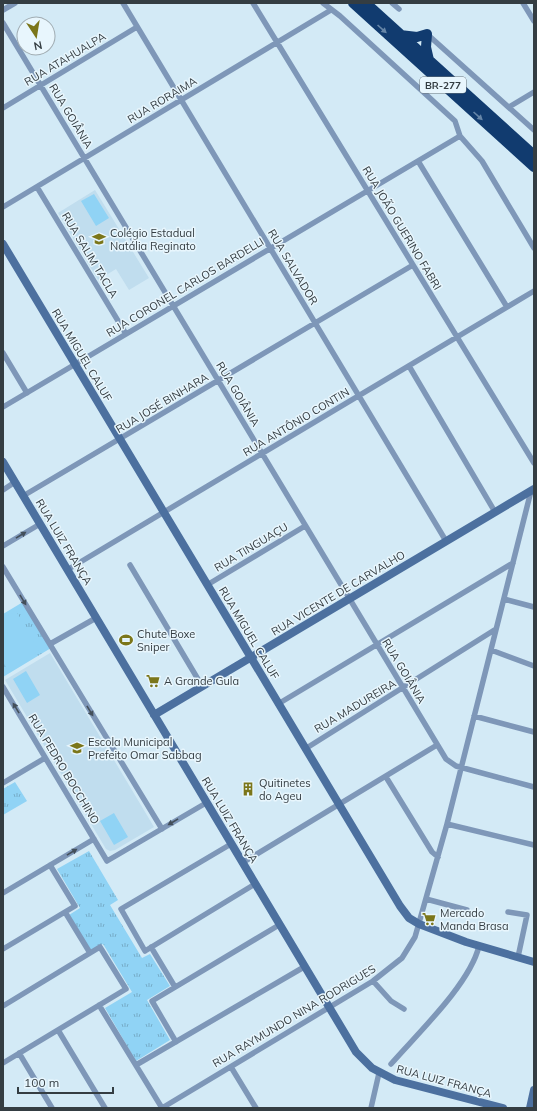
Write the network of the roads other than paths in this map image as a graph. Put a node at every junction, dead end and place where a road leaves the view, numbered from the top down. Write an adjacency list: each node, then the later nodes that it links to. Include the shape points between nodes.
1 (15, 3): 10 (street)
2 (123, 3): 14 (street, RUA SALVADOR)
3 (253, 3): 17 (street, RUA JOÃO GUERINO FABRI)
4 (323, 3): 11 (street)
5 (353, 3): 29 (highway, BR-277, one-way to 29)
6 (366, 3): 15 (highway, BR-277)
7 (392, 3): 9 (street)
8 (523, 3): 12 (street)
9 (399, 9)
10 (3, 10)
11 (331, 10): 17 (street, RUA RORAIMA); 25 (street, via 455,121)
12 (534, 21)
13 (3, 23): 19 (street, RUA GOIÂNIA)
14 (137, 27): 19 (street, RUA ATAHUALPA); 21 (street, RUA SALVADOR)
15 (400, 34): 16 (highway, via 416,37); 18 (highway, BR-277)
16 (427, 34): 18 (highway); 22 (street)
17 (277, 43): 21 (street, RUA RORAIMA); 31 (street, RUA JOÃO GUERINO FABRI)
18 (429, 60): 26 (highway, BR-277)
19 (40, 85): 23 (street, RUA ATAHUALPA); 27 (street, RUA GOIÂNIA)
20 (534, 92): 22 (street)
21 (181, 100): 27 (street, RUA RORAIMA); 34 (street, RUA SALVADOR)
22 (509, 107): 24 (street)
23 (3, 108)
24 (534, 130)
25 (460, 136): 28 (street, RUA CORONEL CARLOS BARDELLI); 35 (street, via 482,161)
26 (534, 155)
27 (84, 158): 30 (street, RUA RORAIMA); 38 (street, RUA GOIÂNIA)
28 (418, 160): 31 (street, RUA CORONEL CARLOS BARDELLI); 39 (street)
29 (534, 167)
30 (37, 187): 32 (street, RUA RORAIMA); 41 (street, RUA SALIM TACLA)
31 (368, 191): 34 (street, RUA CORONEL CARLOS BARDELLI); 36 (street, RUA JOÃO GUERINO FABRI)
32 (3, 207)
33 (3, 244): 44 (main road, RUA MIGUEL CALUF)
34 (270, 248): 38 (street, RUA CORONEL CARLOS BARDELLI); 40 (street, RUA SALVADOR)
35 (534, 248)
36 (413, 265): 40 (street, RUA JOSÉ BINHARA); 42 (street, RUA JOÃO GUERINO FABRI)
37 (534, 291): 39 (street, RUA ANTÔNIO CONTIN)
38 (173, 306): 41 (street, RUA CORONEL CARLOS BARDELLI); 46 (street, RUA GOIÂNIA)
39 (507, 307): 42 (street, RUA ANTÔNIO CONTIN)
40 (315, 323): 46 (street, RUA JOSÉ BINHARA); 48 (street, RUA SALVADOR)
41 (126, 334): 44 (street, RUA CORONEL CARLOS BARDELLI)
42 (457, 337): 45 (street, RUA ANTÔNIO CONTIN); 53 (street, RUA JOÃO GUERINO FABRI)
43 (3, 353): 47 (street)
44 (75, 364): 47 (street, RUA CORONEL CARLOS BARDELLI); 50 (main road, RUA MIGUEL CALUF)
45 (409, 366): 48 (street, RUA ANTÔNIO CONTIN); 59 (street)
46 (218, 380): 50 (street, RUA JOSÉ BINHARA); 51 (street, RUA GOIÂNIA)
47 (27, 393): 49 (street, RUA CORONEL CARLOS BARDELLI)
48 (359, 396): 51 (street, RUA ANTÔNIO CONTIN); 62 (street, RUA SALVADOR)
49 (3, 407)
50 (120, 439): 57 (street, RUA JOSÉ BINHARA); 58 (main road, RUA MIGUEL CALUF)
51 (262, 454): 58 (street, RUA ANTÔNIO CONTIN); 61 (street, RUA GOIÂNIA)
52 (3, 462): 54 (main road, RUA LUIZ FRANÇA)
53 (534, 463)
54 (15, 482): 55 (street); 57 (main road, RUA LUIZ FRANÇA)
55 (3, 490)
56 (533, 490): 59 (main road, RUA VICENTE DE CARVALHO); 64 (street, RUA RAYMUNDO NINA RODRIGUES)
57 (24, 496): 60 (main road, RUA LUIZ FRANÇA)
58 (164, 512): 67 (street, RUA ANTÔNIO CONTIN); 68 (main road, RUA MIGUEL CALUF)
59 (495, 512): 62 (main road, RUA VICENTE DE CARVALHO)
60 (40, 524): 63 (street, one-way to 60); 67 (main road, RUA LUIZ FRANÇA)
61 (305, 526): 68 (street, RUA TINGUAÇU); 69 (street, RUA GOIÂNIA)
62 (446, 541): 69 (main road, RUA VICENTE DE CARVALHO)
63 (3, 546)
64 (513, 562): 70 (street, RUA RAYMUNDO NINA RODRIGUES); 75 (street)
65 (130, 565): 79 (street)
66 (3, 567): 74 (street, one-way to 74)
67 (67, 570): 72 (main road, RUA LUIZ FRANÇA)
68 (207, 585): 77 (main road, RUA MIGUEL CALUF)
69 (349, 599): 75 (street, RUA GOIÂNIA); 77 (main road, RUA VICENTE DE CARVALHO)
70 (504, 599): 71 (street); 73 (street, RUA RAYMUNDO NINA RODRIGUES)
71 (534, 607)
72 (96, 618): 74 (street); 83 (main road, RUA LUIZ FRANÇA)
73 (496, 629): 76 (street, RUA RAYMUNDO NINA RODRIGUES); 81 (street, RUA MADUREIRA)
74 (50, 644): 96 (street, one-way to 96)
75 (377, 644): 81 (street, RUA GOIÂNIA); 82 (street)
76 (491, 650): 78 (street); 84 (street, RUA RAYMUNDO NINA RODRIGUES)
77 (251, 658): 79 (main road, RUA VICENTE DE CARVALHO); 82 (main road, RUA MIGUEL CALUF)
78 (534, 666)
79 (202, 686): 83 (main road, RUA VICENTE DE CARVALHO)
80 (3, 687): 88 (street, RUA PEDRO BOCCHINO, one-way to 80)
81 (403, 688): 86 (street, RUA GOIÂNIA); 87 (street, RUA MADUREIRA)
82 (278, 704): 87 (main road, RUA MIGUEL CALUF)
83 (154, 715): 93 (main road, RUA LUIZ FRANÇA)
84 (474, 716): 85 (street); 89 (street, RUA RAYMUNDO NINA RODRIGUES)
85 (534, 732)
86 (437, 745): 89 (street, RUA GOIÂNIA, via 448,762); 90 (street)
87 (305, 749): 94 (main road, RUA MIGUEL CALUF)
88 (45, 758): 91 (street); 97 (street, RUA PEDRO BOCCHINO)
89 (462, 767): 92 (street, RUA GOIÂNIA); 95 (street, RUA RAYMUNDO NINA RODRIGUES)
90 (386, 777): 94 (street); 100 (street, via 432,852)
91 (3, 783)
92 (534, 787)
93 (206, 803): 96 (street, one-way to 96); 98 (main road, RUA LUIZ FRANÇA)
94 (339, 805): 101 (street); 109 (main road, RUA MIGUEL CALUF, via 400,906 409,918)
95 (447, 824): 99 (street); 100 (street, RUA RAYMUNDO NINA RODRIGUES)
96 (162, 829): 97 (street, RUA PEDRO BOCCHINO, via 107,862)
97 (94, 839): 102 (street, one-way to 97)
98 (231, 844): 101 (main road, RUA LUIZ FRANÇA); 112 (street, via 121,909 145,951)
99 (534, 845)
100 (438, 857): 105 (street, RUA RAYMUNDO NINA RODRIGUES)
101 (242, 863): 103 (main road, RUA LUIZ FRANÇA)
102 (50, 865): 104 (street); 107 (street, via 75,906)
103 (255, 884): 110 (main road, RUA LUIZ FRANÇA); 112 (street)
104 (3, 893)
105 (426, 899): 106 (street); 109 (street, RUA RAYMUNDO NINA RODRIGUES)
106 (467, 910)
107 (65, 912): 113 (street); 114 (street)
108 (508, 912): 115 (street, via 527,915)
109 (419, 924): 111 (main road, RUA MIGUEL CALUF); 118 (street, RUA RAYMUNDO NINA RODRIGUES, via 412,944 402,958)
110 (279, 925): 117 (main road, RUA LUIZ FRANÇA); 119 (street)
111 (479, 946): 115 (main road, RUA MIGUEL CALUF); 128 (street, via 476,957 451,994)
112 (151, 947): 119 (street)
113 (3, 950)
114 (90, 954): 120 (street, via 100,947 126,989); 121 (street)
115 (518, 958): 116 (main road, RUA MIGUEL CALUF)
116 (534, 962)
117 (304, 967): 122 (main road, RUA LUIZ FRANÇA); 125 (street)
118 (373, 981): 122 (street, RUA RAYMUNDO NINA RODRIGUES); 123 (street, via 391,1001)
119 (175, 987): 125 (street, via 152,1001)
120 (99, 1005): 124 (street); 129 (street)
121 (3, 1006)
122 (329, 1008): 130 (street, RUA RAYMUNDO NINA RODRIGUES); 131 (main road, RUA LUIZ FRANÇA, via 356,1052)
123 (404, 1009)
124 (58, 1030): 126 (street); 134 (street)
125 (176, 1042): 129 (street)
126 (19, 1053): 127 (street); 133 (street)
127 (3, 1063)
128 (390, 1064)
129 (136, 1065): 135 (street)
130 (231, 1067): 135 (street, RUA RAYMUNDO NINA RODRIGUES); 136 (street)
131 (379, 1073): 137 (street); 138 (main road, RUA LUIZ FRANÇA, via 402,1082)
132 (534, 1090): 139 (main road)
133 (52, 1108)
134 (105, 1108)
135 (162, 1108)
136 (256, 1108)
137 (370, 1108)
138 (503, 1108)
139 (530, 1108)

